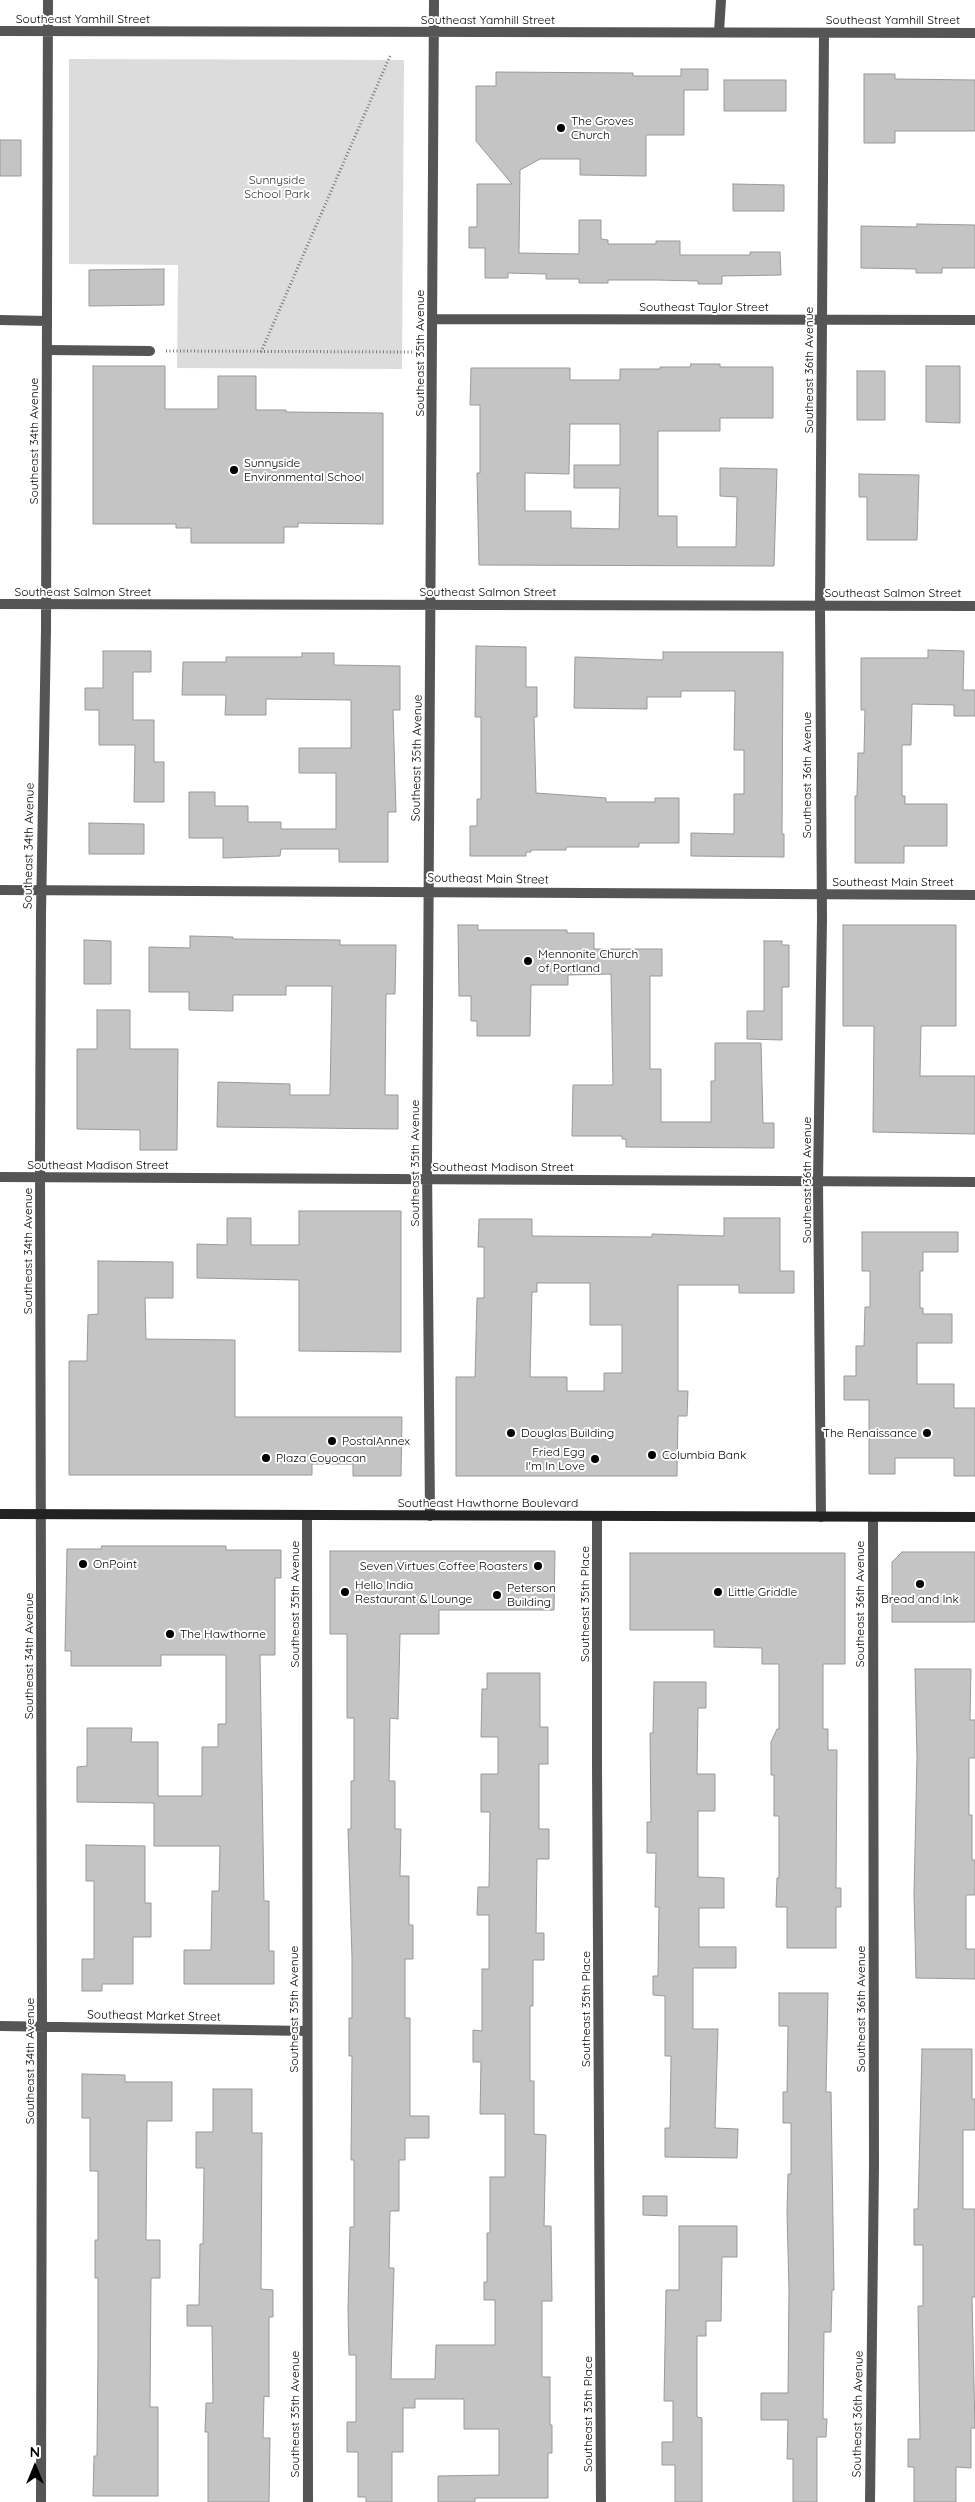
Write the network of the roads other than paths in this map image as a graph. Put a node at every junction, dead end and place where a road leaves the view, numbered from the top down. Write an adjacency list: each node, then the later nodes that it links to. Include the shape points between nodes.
1 (48, 0): 5 (street, Southeast 34th Avenue)
2 (434, 0): 6 (street, Southeast 35th Avenue)
3 (722, 0): 7 (street)
4 (0, 32): 5 (street, Southeast Yamhill Street)
5 (48, 32): 6 (street, Southeast Yamhill Street); 12 (street, Southeast 34th Avenue)
6 (434, 32): 7 (street, Southeast Yamhill Street); 10 (street, Southeast 35th Avenue)
7 (719, 32): 8 (street, Southeast Yamhill Street)
8 (824, 33): 9 (street, Southeast Yamhill Street); 13 (street, Southeast 36th Avenue)
9 (975, 33)
10 (433, 319): 13 (street, Southeast Taylor Street); 19 (street, Southeast 35th Avenue)
11 (0, 320): 12 (street)
12 (47, 320): 15 (street, Southeast 34th Avenue)
13 (822, 320): 14 (street, Southeast Taylor Street); 20 (street, Southeast 36th Avenue)
14 (975, 320)
15 (47, 350): 16 (street); 18 (street, Southeast 34th Avenue)
16 (150, 351)
17 (0, 604): 18 (street, Southeast Salmon Street)
18 (46, 604): 19 (street, Southeast Salmon Street); 23 (street, Southeast 34th Avenue)
19 (431, 604): 20 (street, Southeast Salmon Street); 24 (street, Southeast 35th Avenue)
20 (820, 606): 21 (street, Southeast Salmon Street); 25 (street, Southeast 36th Avenue)
21 (975, 606)
22 (0, 890): 23 (street, Southeast Main Street)
23 (41, 890): 24 (street, Southeast Main Street); 28 (street, Southeast 34th Avenue)
24 (429, 891): 25 (street, Southeast Main Street); 29 (street, Southeast 35th Avenue)
25 (820, 894): 26 (street, Southeast Main Street); 30 (street, Southeast 36th Avenue)
26 (975, 895)
27 (0, 1177): 28 (street, Southeast Madison Street)
28 (40, 1177): 29 (street, Southeast Madison Street); 33 (street, Southeast 34th Avenue)
29 (427, 1179): 30 (street, Southeast Madison Street); 35 (street, Southeast 35th Avenue)
30 (818, 1181): 31 (street, Southeast Madison Street); 37 (street, Southeast 36th Avenue)
31 (975, 1182)
32 (0, 1514): 33 (main road, Southeast Hawthorne Boulevard)
33 (41, 1514): 34 (main road, Southeast Hawthorne Boulevard); 41 (street, Southeast 34th Avenue)
34 (307, 1515): 35 (main road, Southeast Hawthorne Boulevard); 42 (street, Southeast 35th Avenue)
35 (430, 1516): 36 (main road, Southeast Hawthorne Boulevard)
36 (598, 1516): 37 (main road, Southeast Hawthorne Boulevard); 45 (street, Southeast 35th Place)
37 (821, 1517): 38 (main road, Southeast Hawthorne Boulevard)
38 (873, 1517): 39 (main road, Southeast Hawthorne Boulevard); 46 (street, Southeast 36th Avenue, via 874,2165)
39 (975, 1517)
40 (0, 2026): 41 (street, Southeast Market Street)
41 (42, 2026): 42 (street, Southeast Market Street); 43 (street, Southeast 34th Avenue)
42 (307, 2031): 44 (street, Southeast 35th Avenue)
43 (41, 2502)
44 (308, 2502)
45 (601, 2502)
46 (870, 2502)

